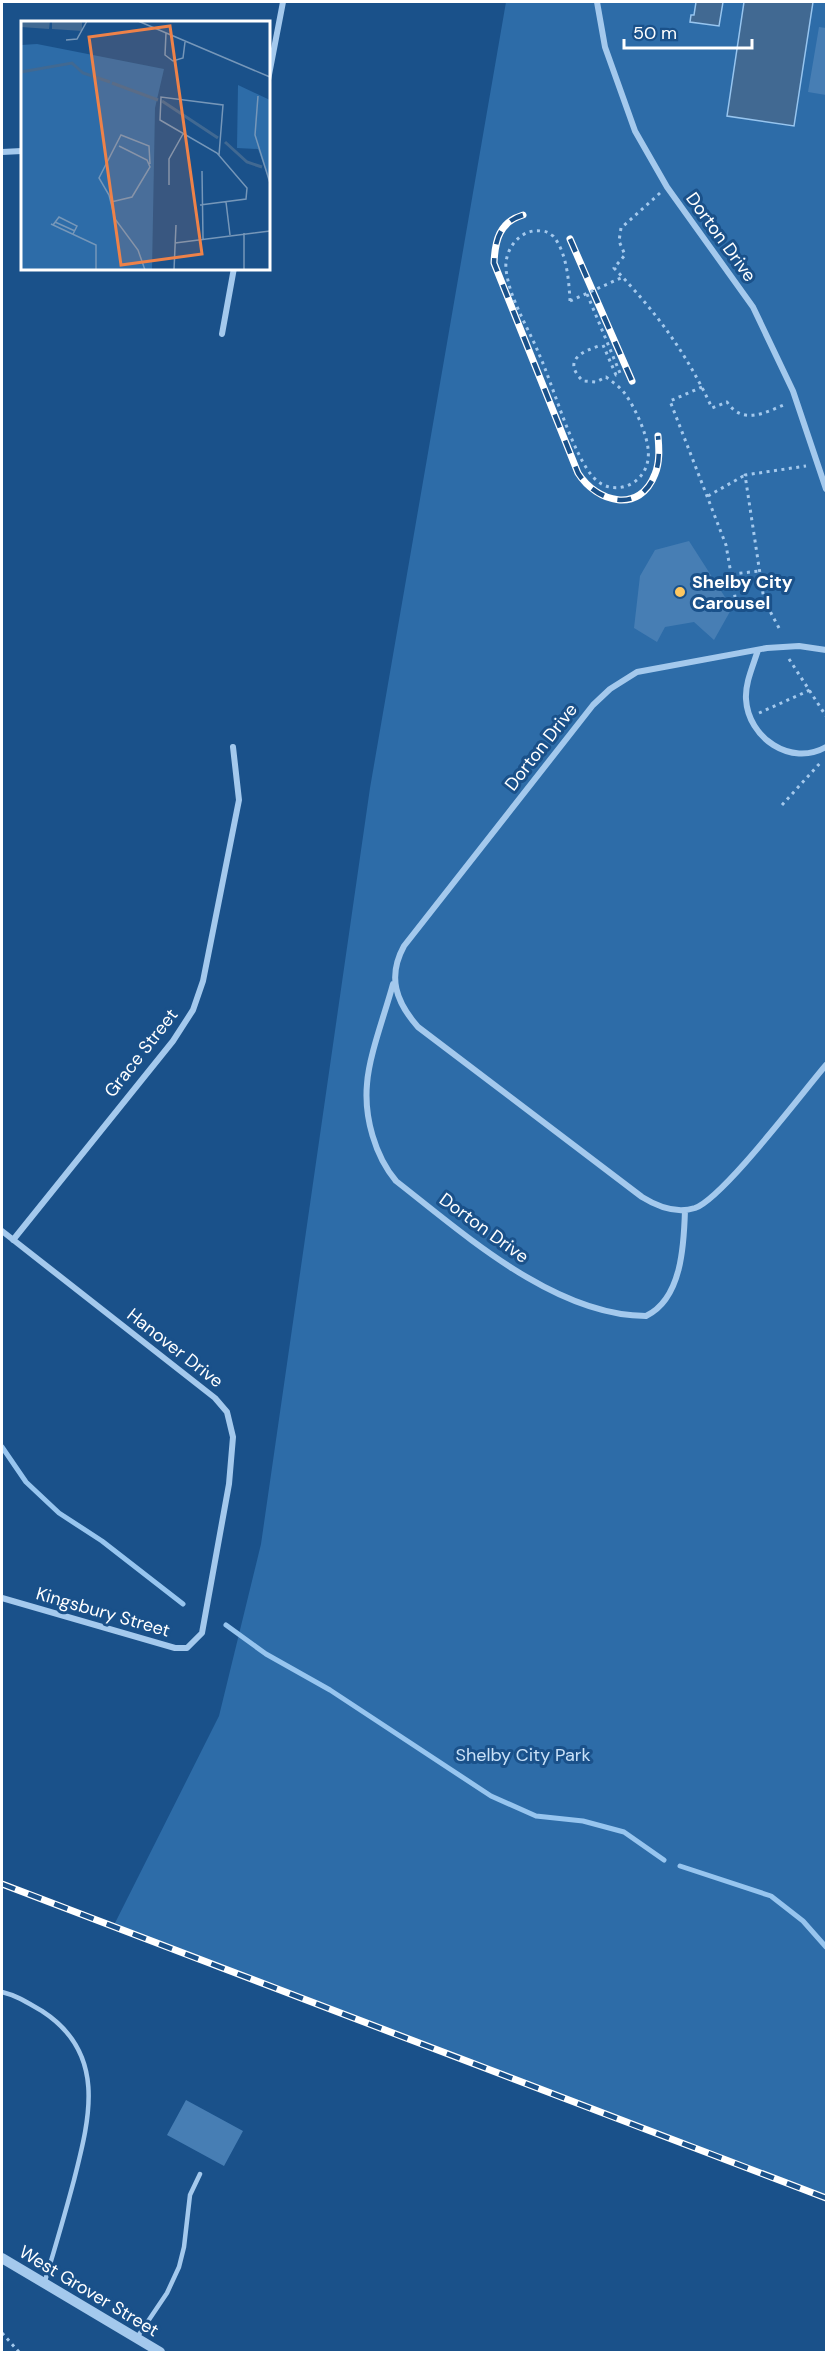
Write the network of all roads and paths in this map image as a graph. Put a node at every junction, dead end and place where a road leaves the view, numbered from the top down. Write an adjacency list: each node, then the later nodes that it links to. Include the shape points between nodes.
1 (283, 2): 3 (street)
2 (597, 2): 6 (street, Dorton Drive, via 605,47 620,94 635,131)
3 (270, 70)
4 (21, 151): 5 (street)
5 (2, 152)
6 (667, 187): 8 (path, via 621,228 619,242 625,255 614,268); 12 (street, Dorton Drive, via 753,307)
7 (234, 270): 10 (street)
8 (623, 277): 9 (path, bridge); 11 (path, via 667,327)
9 (587, 294): 9 (path, bridge, via 620,373 616,375 602,345 579,354 576,372 584,381 597,382 606,377 620,388 629,399 648,450 638,480 622,488 603,485 587,469 527,332 506,268 508,252 520,236 546,232 556,240 567,274 570,302)
10 (222, 334)
11 (703, 387): 12 (path, via 712,408 727,402 744,416 760,415); 16 (path, via 670,401)
12 (796, 399): 13 (street, Dorton Drive)
13 (820, 464): 14 (path); 15 (street, Dorton Drive)
14 (745, 475): 16 (path); 17 (path)
15 (826, 489)
16 (708, 496): 18 (path)
17 (760, 571): 18 (path); 19 (path)
18 (732, 574): 19 (path, via 732,591 737,601)
19 (764, 600): 20 (path)
20 (779, 628)
21 (758, 650): 22 (street, Dorton Drive, via 799,646); 26 (street, via 746,691); 31 (street, Dorton Drive, via 637,672 610,689 586,714 404,946 395,967)
22 (826, 650)
23 (787, 655): 24 (path)
24 (810, 690): 25 (path); 26 (path)
25 (826, 716)
26 (750, 717): 28 (street, via 762,738 773,746 797,753)
27 (233, 747): 35 (street, Grace Street, via 239,800 203,981 193,1010 173,1041)
28 (826, 747)
29 (826, 753): 30 (path)
30 (782, 805)
31 (394, 982): 33 (street, via 400,1002 418,1027 642,1197 663,1208); 33 (street, Dorton Drive, via 367,1092 382,1164 396,1181 509,1268 554,1291 634,1316 653,1313 673,1284 680,1262)
32 (826, 1065): 33 (street, via 720,1190 709,1200)
33 (685, 1210)
34 (2, 1231): 35 (street, Hanover Drive)
35 (13, 1240): 37 (street, Hanover Drive, via 215,1398 226,1412 233,1437 229,1484)
36 (2, 1598): 37 (street, Kingsbury Street, via 175,1648 187,1648 202,1633)
37 (206, 1608)
38 (2, 1992): 41 (lane, via 17,1995 63,2024 78,2047 86,2070 88,2122)
39 (200, 2174): 43 (lane, via 190,2195 179,2267 167,2293)
40 (2, 2258): 41 (street, West Grover Street)
41 (44, 2284): 43 (street, West Grover Street)
42 (2, 2333): 44 (path)
43 (136, 2338): 45 (street, West Grover Street)
44 (19, 2352)
45 (160, 2352)

